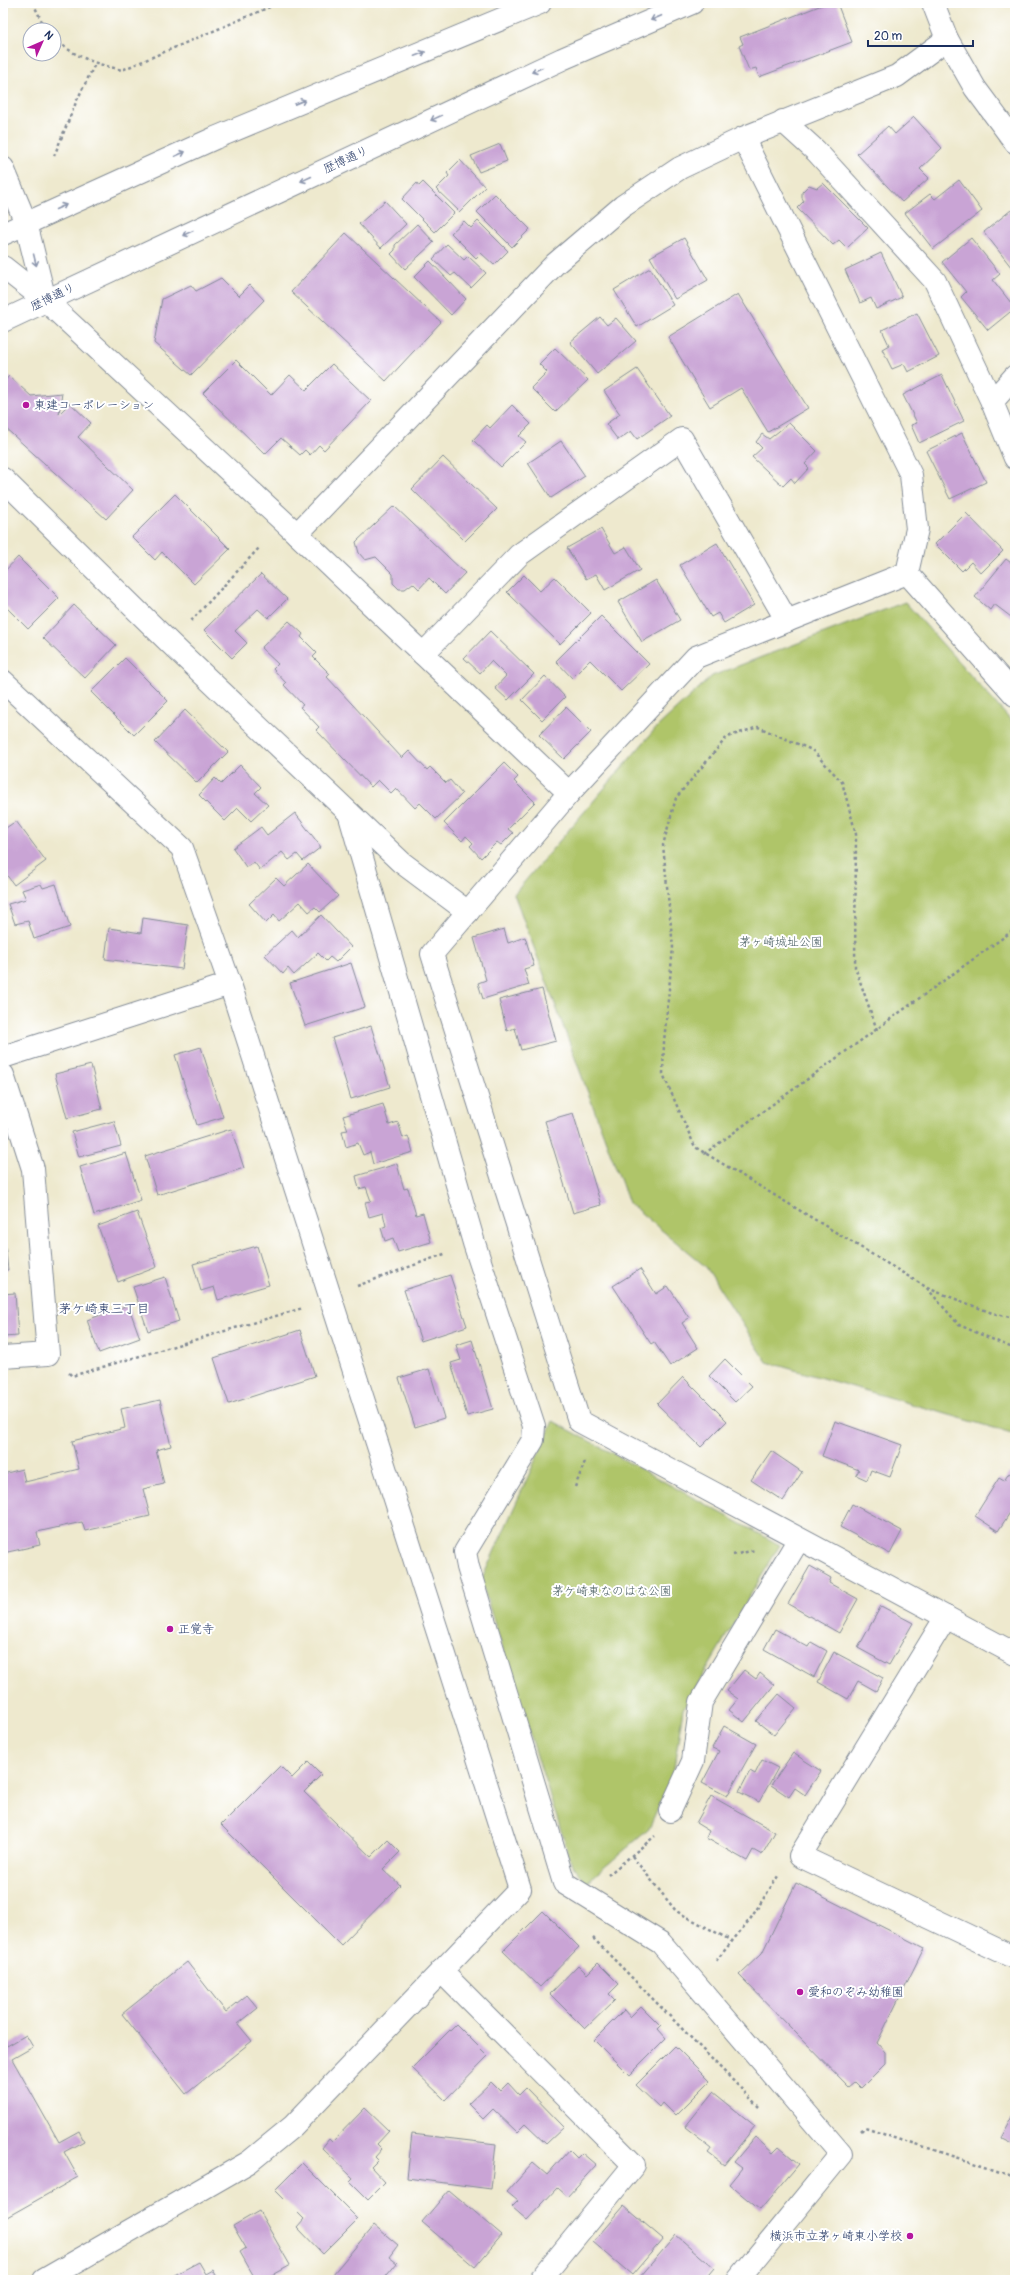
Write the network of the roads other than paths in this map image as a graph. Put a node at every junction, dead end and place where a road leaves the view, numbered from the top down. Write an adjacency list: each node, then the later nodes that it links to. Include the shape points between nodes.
1 (540, 3): 9 (street, one-way to 1, via 280,110 432,50)
2 (692, 3): 12 (street, 歴博通り, one-way to 12, via 562,59)
3 (932, 3): 4 (street)
4 (947, 39): 5 (street, via 897,76); 7 (street, via 976,88)
5 (783, 121): 6 (street); 15 (street, via 816,151 935,281)
6 (743, 138): 18 (street, via 680,168 623,206 555,264); 19 (street, via 911,475 917,529)
7 (1015, 142)
8 (3, 168): 9 (street)
9 (26, 223): 10 (street); 12 (street, one-way to 12)
10 (3, 234)
11 (3, 267): 12 (street)
12 (45, 300): 13 (street, 歴博通り); 18 (street)
13 (3, 321)
14 (1015, 376): 15 (street)
15 (992, 402): 16 (street)
16 (1015, 458)
17 (9, 485): 25 (street)
18 (297, 534): 21 (street)
19 (907, 573): 20 (street); 23 (street)
20 (787, 621): 21 (street, via 682,439 518,555); 24 (street, via 696,656)
21 (422, 654): 24 (street)
22 (3, 682): 27 (street, via 182,848)
23 (1015, 695)
24 (570, 793): 26 (street)
25 (349, 814): 26 (street, via 401,862); 39 (street, via 474,1243 534,1426 533,1440 465,1552 564,1883 661,1943 841,2154)
26 (468, 912): 31 (street, via 432,954 579,1421)
27 (230, 984): 28 (street); 36 (street, via 520,1888)
28 (3, 1057)
29 (3, 1075): 30 (street, via 33,1169 48,1354)
30 (3, 1357)
31 (799, 1539): 32 (street); 34 (street, via 700,1702 694,1761)
32 (946, 1617): 33 (street); 35 (street, via 800,1856)
33 (1015, 1654)
34 (670, 1811)
35 (1015, 1958)
36 (441, 1971): 37 (street, via 293,2126 249,2162); 38 (street, via 634,2165)
37 (44, 2280)
38 (540, 2280)
39 (738, 2280)

